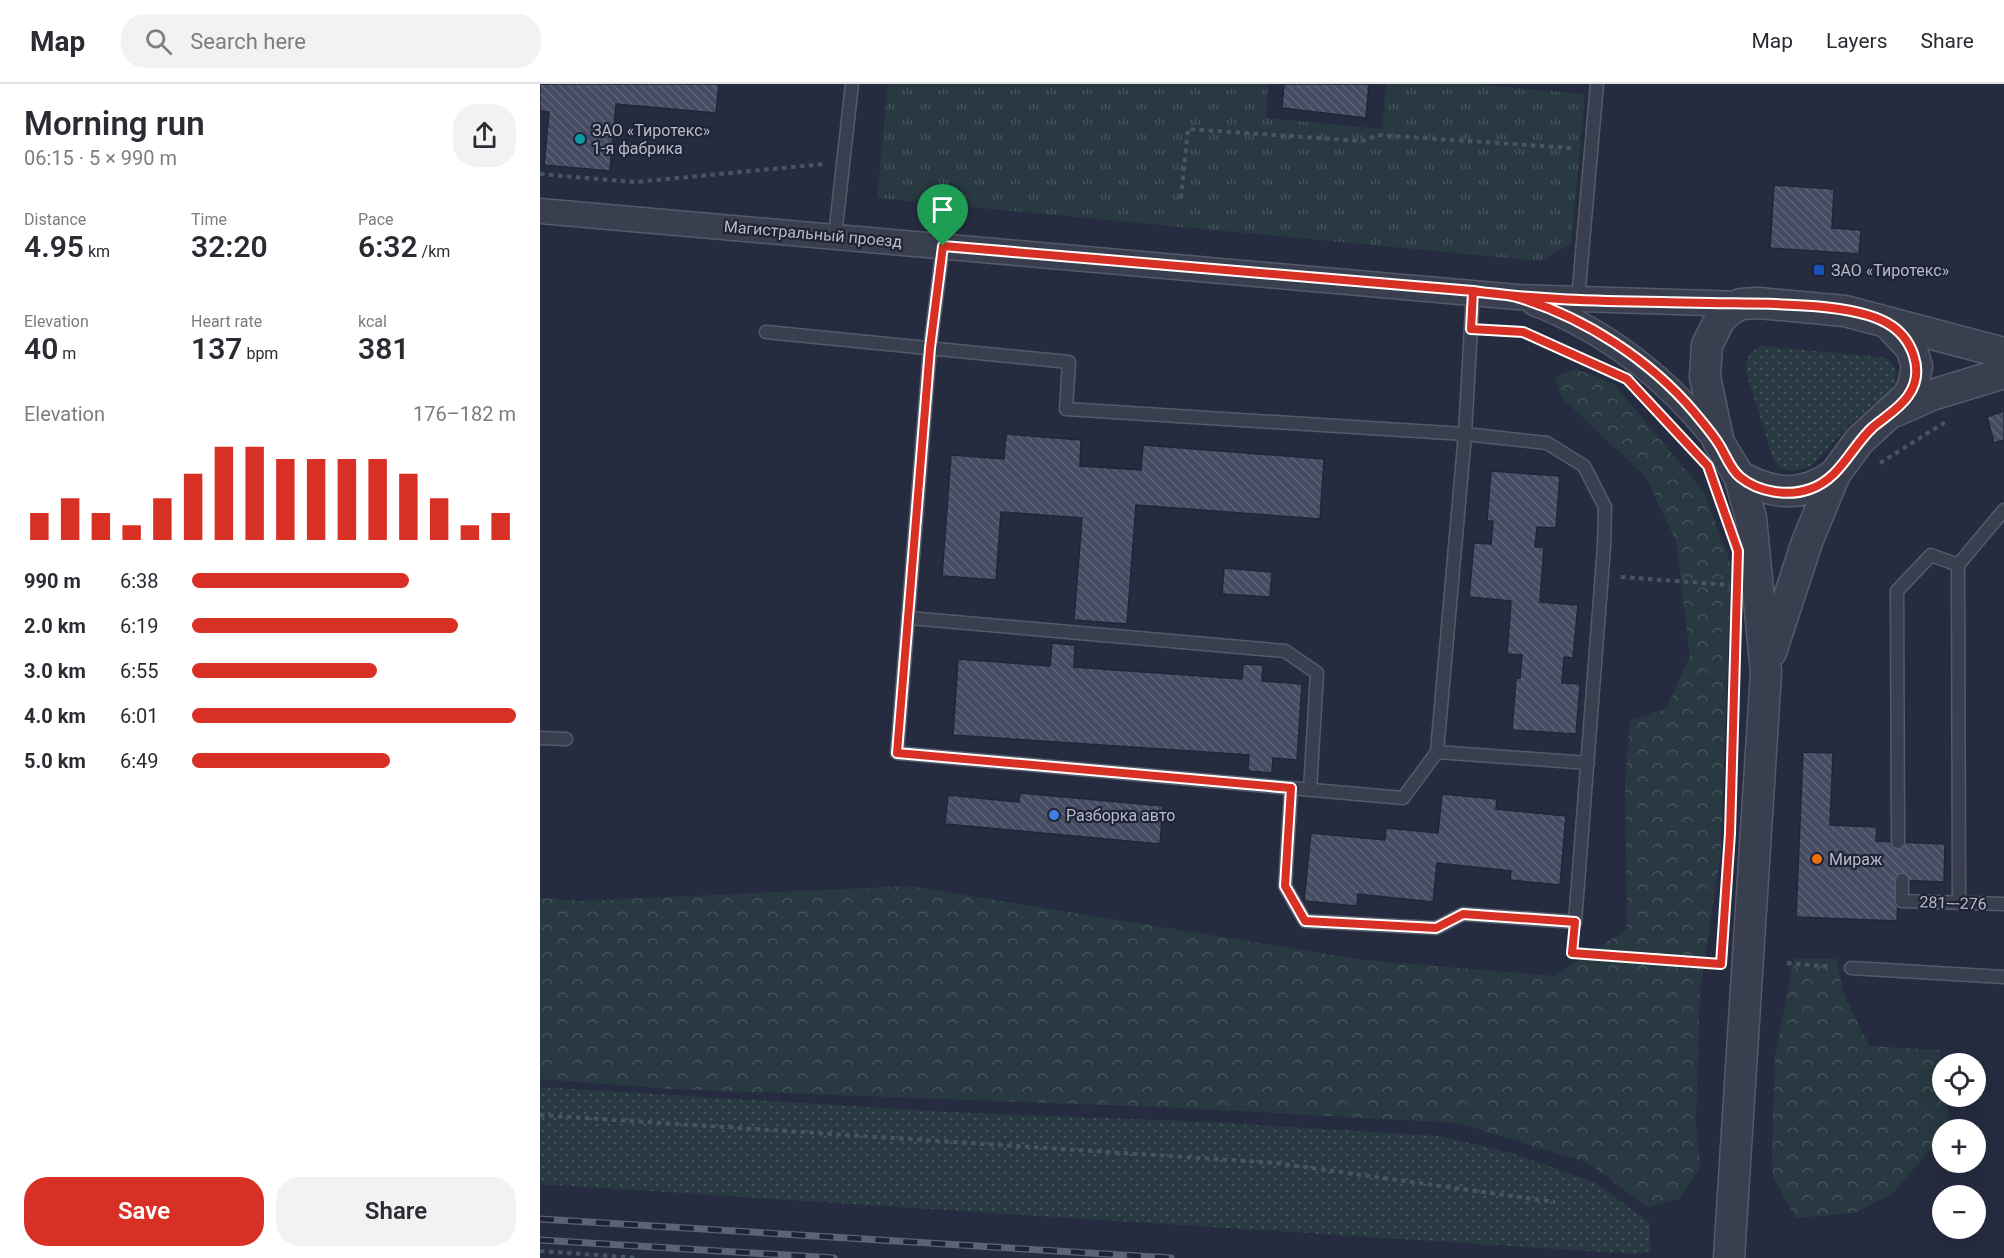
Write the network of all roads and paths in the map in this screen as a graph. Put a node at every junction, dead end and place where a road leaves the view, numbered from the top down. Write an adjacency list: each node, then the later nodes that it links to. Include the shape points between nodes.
1 (852, 84): 4 (lane)
2 (1597, 84): 3 (lane)
3 (1591, 150): 6 (path, via 1378,135 1362,141 1188,129); 12 (lane)
4 (843, 163): 5 (path, via 635,182); 8 (lane)
5 (540, 174)
6 (1181, 198)
7 (540, 211): 8 (street, Магистральный проезд)
8 (835, 236): 9 (street, Магистральный проезд)
9 (943, 246): 10 (street, Магистральный проезд); 17 (lane)
10 (1473, 291): 11 (street, Магистральный проезд); 15 (lane)
11 (1517, 297): 12 (street); 24 (street, via 1582,324 1642,363 1693,411)
12 (1578, 299): 13 (street)
13 (1741, 303): 14 (street, via 1822,308); 24 (street, via 1720,319 1707,345 1705,377)
14 (1888, 323): 18 (street); 21 (street, via 1911,348 1917,366 1908,396)
15 (1471, 329): 19 (path, via 1523,332); 23 (lane)
16 (766, 333): 17 (lane)
17 (930, 348): 23 (lane, via 1069,362 1066,409); 32 (lane)
18 (2004, 353)
19 (1606, 370)
20 (2004, 374): 21 (street, via 1932,395)
21 (1890, 414): 26 (street, via 1858,441)
22 (1953, 418): 25 (path)
23 (1465, 434): 30 (lane, via 1547,443 1584,466 1605,507); 38 (lane)
24 (1719, 443): 27 (street)
25 (1874, 466)
26 (1835, 474): 27 (street, via 1810,489 1780,493); 34 (street, via 1791,585)
27 (1739, 476): 34 (street, via 1756,548)
28 (2004, 510): 29 (lane)
29 (1958, 565): 42 (lane, via 1931,555 1897,591); 44 (lane)
30 (1602, 576): 31 (path); 39 (lane)
31 (1737, 586)
32 (909, 618): 40 (lane, via 897,753); 41 (lane, via 1285,651 1317,673)
33 (1735, 654): 35 (path)
34 (1766, 672): 57 (street)
35 (1734, 690)
36 (540, 738): 37 (lane)
37 (566, 739)
38 (1437, 752): 39 (lane); 41 (lane, via 1403,798)
39 (1588, 763): 46 (lane)
40 (1291, 788): 41 (lane); 46 (lane, via 1285,886 1305,921 1436,928 1463,914)
41 (1310, 790)
42 (1898, 842)
43 (1902, 880): 44 (lane, 281---276, via 1902,901)
44 (1959, 903): 45 (lane, 281---276)
45 (2004, 904)
46 (1575, 922): 49 (path, via 1572,953)
47 (1722, 952): 49 (path)
48 (1786, 963): 50 (path)
49 (1721, 964): 51 (path)
50 (1851, 968): 52 (lane)
51 (1720, 976)
52 (2004, 977)
53 (540, 1115): 54 (path, via 1276,1163)
54 (1555, 1202)
55 (540, 1251): 56 (path)
56 (639, 1258)
57 (1729, 1258)

